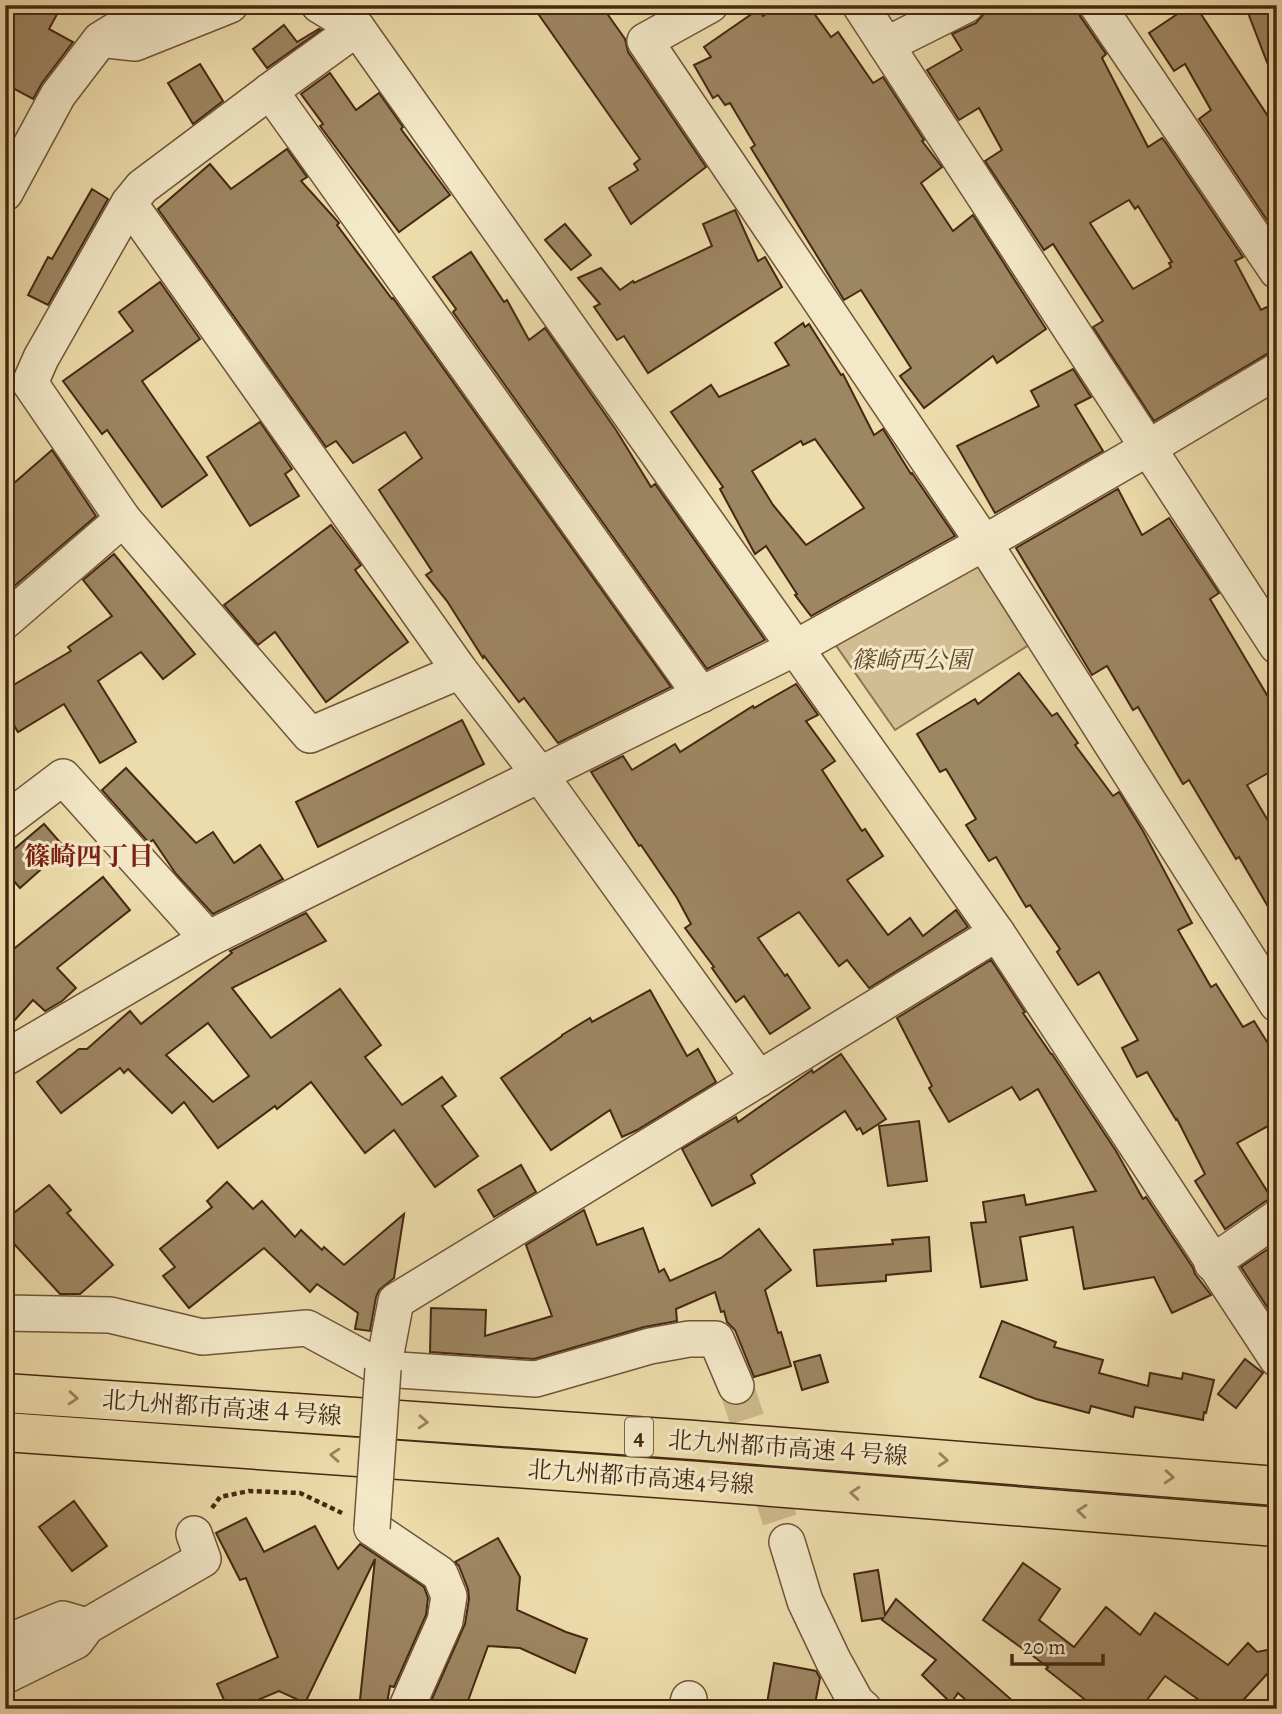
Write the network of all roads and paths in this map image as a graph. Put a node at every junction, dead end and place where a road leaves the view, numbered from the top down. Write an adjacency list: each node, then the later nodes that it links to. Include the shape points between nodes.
1 (157, 5): 9 (street)
2 (230, 5): 9 (street, via 135,43)
3 (319, 5): 8 (street)
4 (710, 5): 18 (street, via 645,41)
5 (860, 5): 10 (street)
6 (966, 5): 10 (street)
7 (1097, 5): 14 (street)
8 (358, 28): 11 (street); 21 (street)
9 (100, 40): 12 (street, via 58,95)
10 (886, 45): 16 (street)
11 (270, 91): 13 (street, via 142,187); 23 (street)
12 (5, 192)
13 (129, 203): 17 (street, via 30,383); 22 (street)
14 (1277, 271)
15 (1277, 371): 16 (street)
16 (1148, 448): 18 (street); 20 (street)
17 (124, 519): 19 (street); 22 (street, via 310,735)
18 (984, 543): 21 (street); 28 (street)
19 (5, 621)
20 (1277, 646)
21 (795, 648): 23 (street); 26 (street)
22 (460, 671): 24 (street)
23 (701, 695): 24 (street)
24 (540, 775): 27 (street); 30 (street)
25 (5, 821): 27 (street, via 63,776)
26 (998, 933): 30 (street); 32 (street)
27 (208, 939): 29 (street)
28 (1277, 1004)
29 (5, 1058)
30 (759, 1079): 35 (street, via 396,1301)
31 (1277, 1218): 32 (street)
32 (1212, 1263): 34 (street)
33 (5, 1313): 35 (street, via 110,1315 202,1337 307,1328)
34 (1277, 1359)
35 (383, 1369): 36 (street, via 536,1379 650,1346 716,1339); 41 (street, bridge)
36 (736, 1386)
37 (5, 1393): 39 (highway, 北九州都市高速４号線 / 4, one-way to 39)
38 (5, 1432): 40 (highway, 北九州都市高速4号線 / 4, one-way to 38)
39 (1275, 1486)
40 (1274, 1527)
41 (372, 1528): 42 (path, via 300,1493 249,1491 220,1497); 47 (street, via 440,1574 449,1596 445,1621)
42 (194, 1534): 44 (street, via 202,1559)
43 (787, 1542): 48 (street, via 805,1601 833,1660)
44 (87, 1626): 45 (street, via 63,1619); 46 (street, via 76,1641)
45 (5, 1643)
46 (5, 1676)
47 (406, 1709)
48 (864, 1709)

